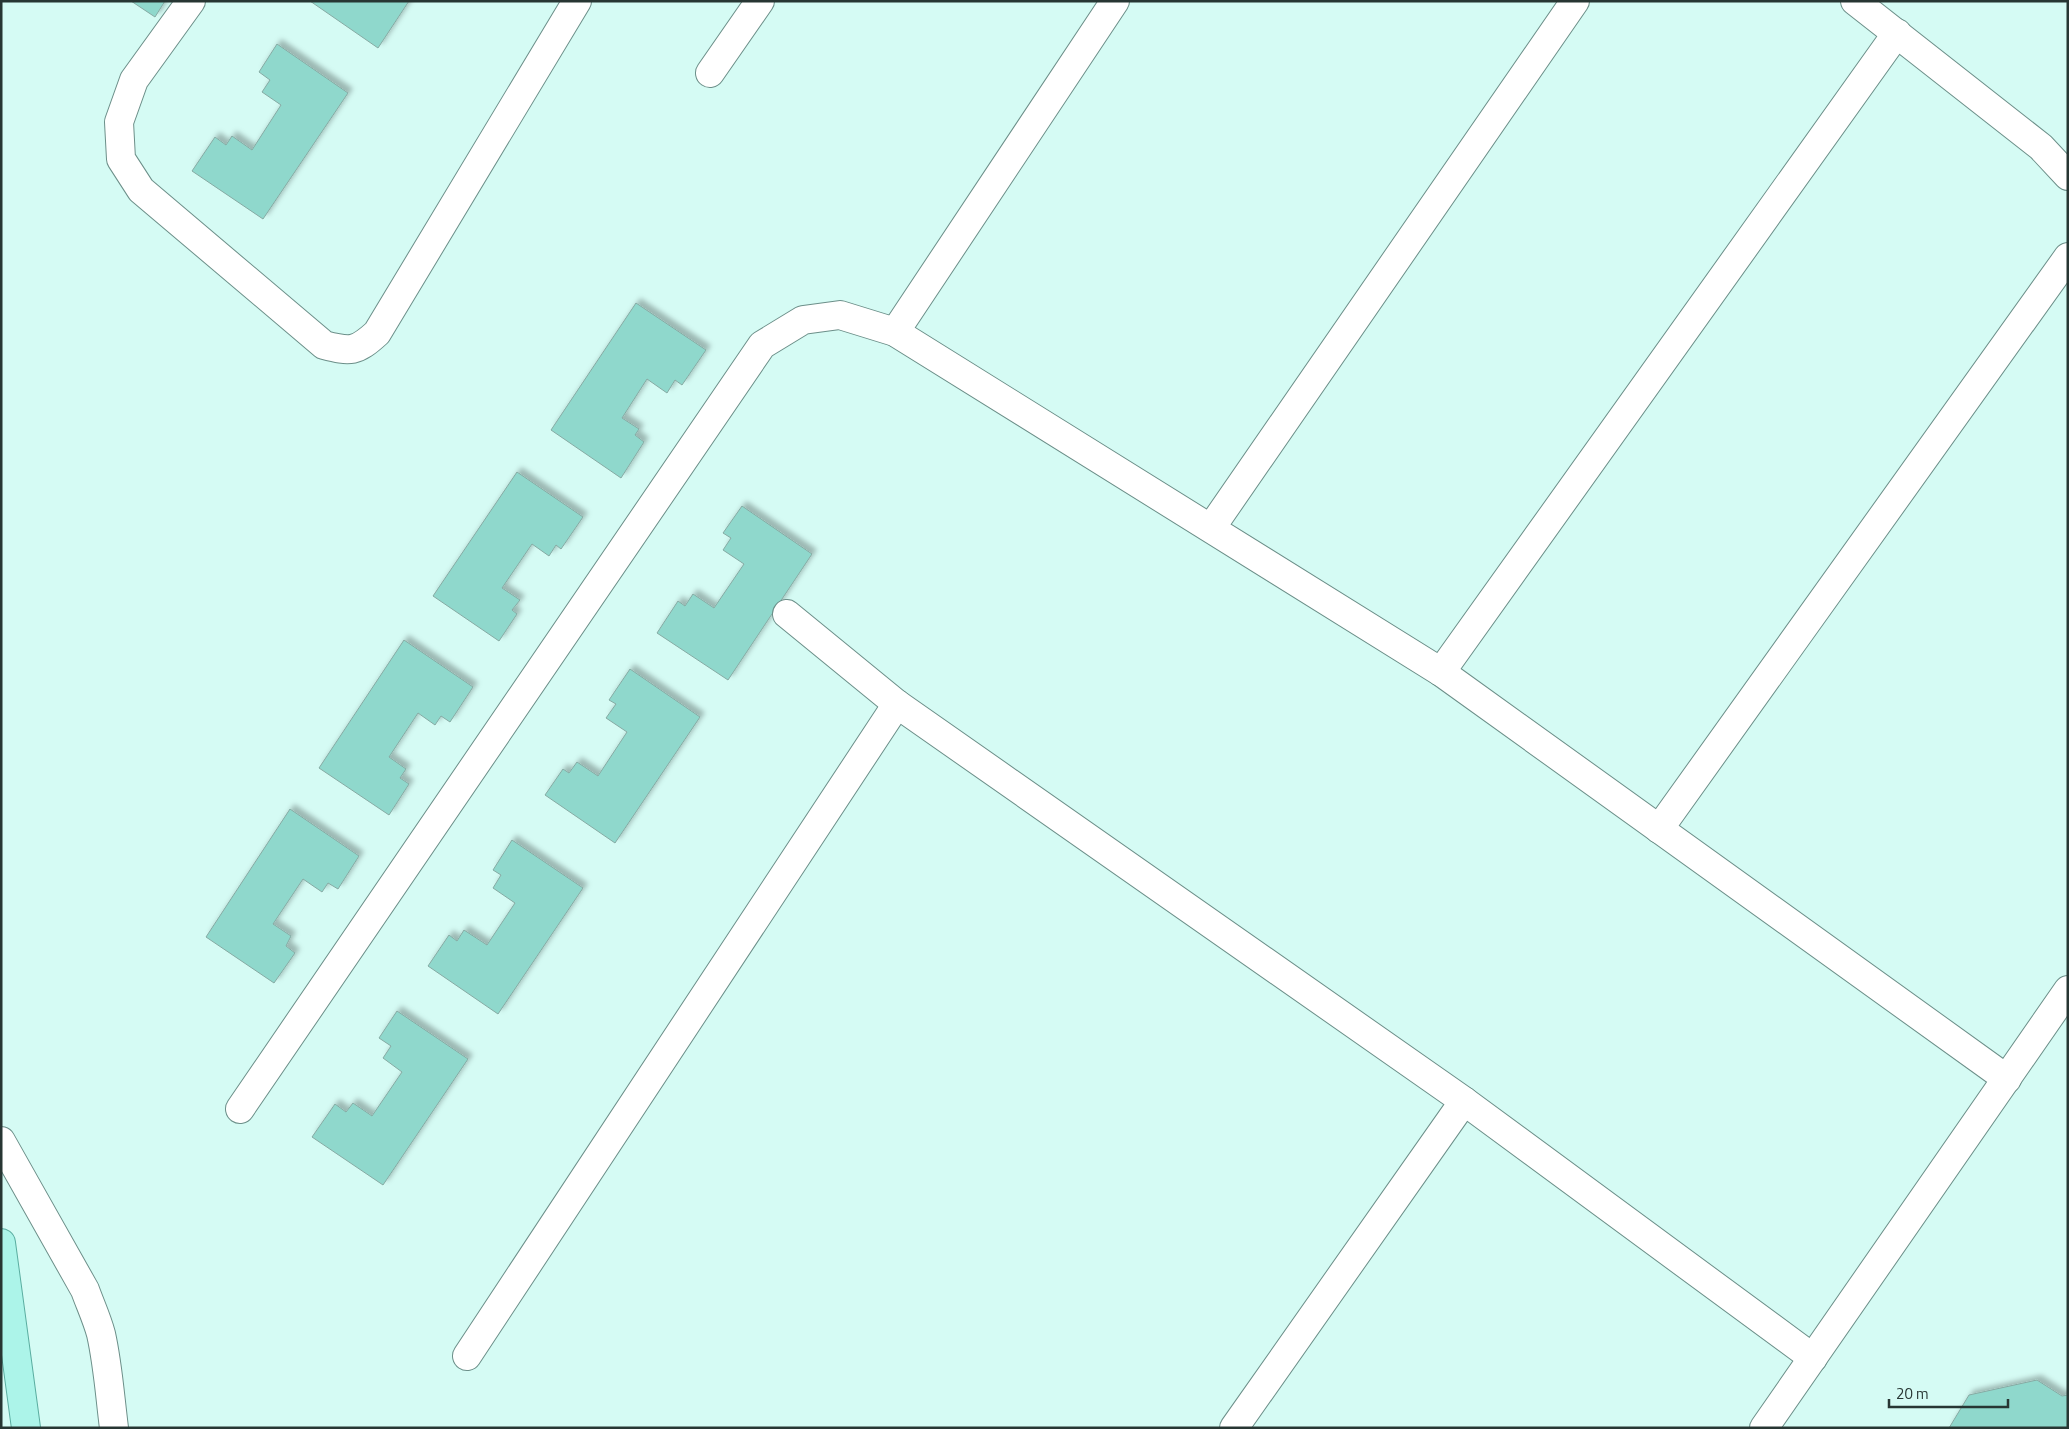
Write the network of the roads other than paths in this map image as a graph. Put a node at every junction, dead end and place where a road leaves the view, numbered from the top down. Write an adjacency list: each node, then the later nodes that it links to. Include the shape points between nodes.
1 (190, 1): 2 (street, via 134,80 119,122 121,159 141,190 324,345 344,350 361,347 377,333)
2 (577, 1)
3 (760, 1): 8 (street)
4 (1114, 1): 11 (street)
5 (1574, 1): 12 (street)
6 (1855, 1): 7 (street)
7 (1897, 33): 9 (street, via 2041,147); 14 (street)
8 (710, 73)
9 (2068, 176)
10 (2068, 257): 16 (street)
11 (895, 332): 12 (street); 20 (street, via 840,315 803,320 762,345)
12 (1211, 528): 14 (street)
13 (787, 614): 15 (street)
14 (1441, 672): 16 (street)
15 (897, 704): 19 (street); 23 (street)
16 (1659, 829): 18 (street)
17 (2068, 990): 18 (street)
18 (2007, 1078): 24 (street)
19 (1464, 1101): 24 (street); 27 (street)
20 (240, 1108)
21 (1, 1141): 26 (street, via 92,1307 105,1357)
22 (1, 1243): 25 (main road)
23 (467, 1356)
24 (1812, 1358): 28 (street)
25 (26, 1428)
26 (114, 1428)
27 (1234, 1428)
28 (1764, 1428)

